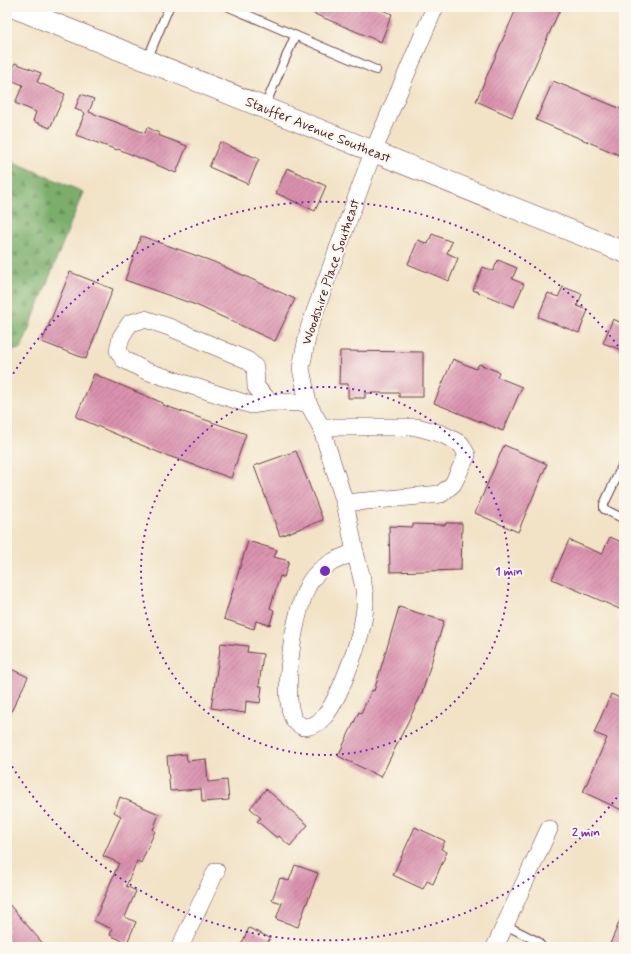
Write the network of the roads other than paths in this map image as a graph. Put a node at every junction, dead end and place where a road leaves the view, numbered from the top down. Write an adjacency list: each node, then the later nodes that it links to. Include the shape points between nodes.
1 (13, 7): 6 (street, Stauffer Avenue Southeast)
2 (169, 7): 6 (lane)
3 (229, 7): 5 (lane)
4 (435, 7): 9 (street, Woodshire Place Southeast)
5 (295, 36): 7 (lane); 8 (lane)
6 (146, 61): 8 (street, Stauffer Avenue Southeast)
7 (376, 70)
8 (264, 109): 9 (street, Stauffer Avenue Southeast)
9 (373, 152): 10 (street, Stauffer Avenue Southeast); 12 (street, Woodshire Place Southeast, via 309,328 301,368)
10 (624, 252)
11 (270, 402): 11 (street, via 251,405 146,371 123,359 118,350 121,337 130,323 145,319 247,360 255,367 256,386); 12 (street)
12 (308, 403): 13 (street, Woodshire Place Southeast)
13 (321, 427): 15 (street, Woodshire Place Southeast); 15 (street, via 417,427 442,434 461,444 467,455 453,484 441,494)
14 (624, 462): 16 (lane, via 604,509)
15 (345, 502): 17 (street, Woodshire Place Southeast)
16 (624, 519)
17 (355, 552): 17 (street, Woodshire Place Southeast, via 364,588 365,614 353,658 323,718 313,726 303,728 295,721 290,707 288,686 295,629 301,606 309,583 319,570)
18 (548, 829): 20 (street)
19 (216, 871): 21 (street)
20 (505, 925): 22 (street); 23 (lane, via 537,941)
21 (180, 947)
22 (495, 947)
23 (542, 947)

